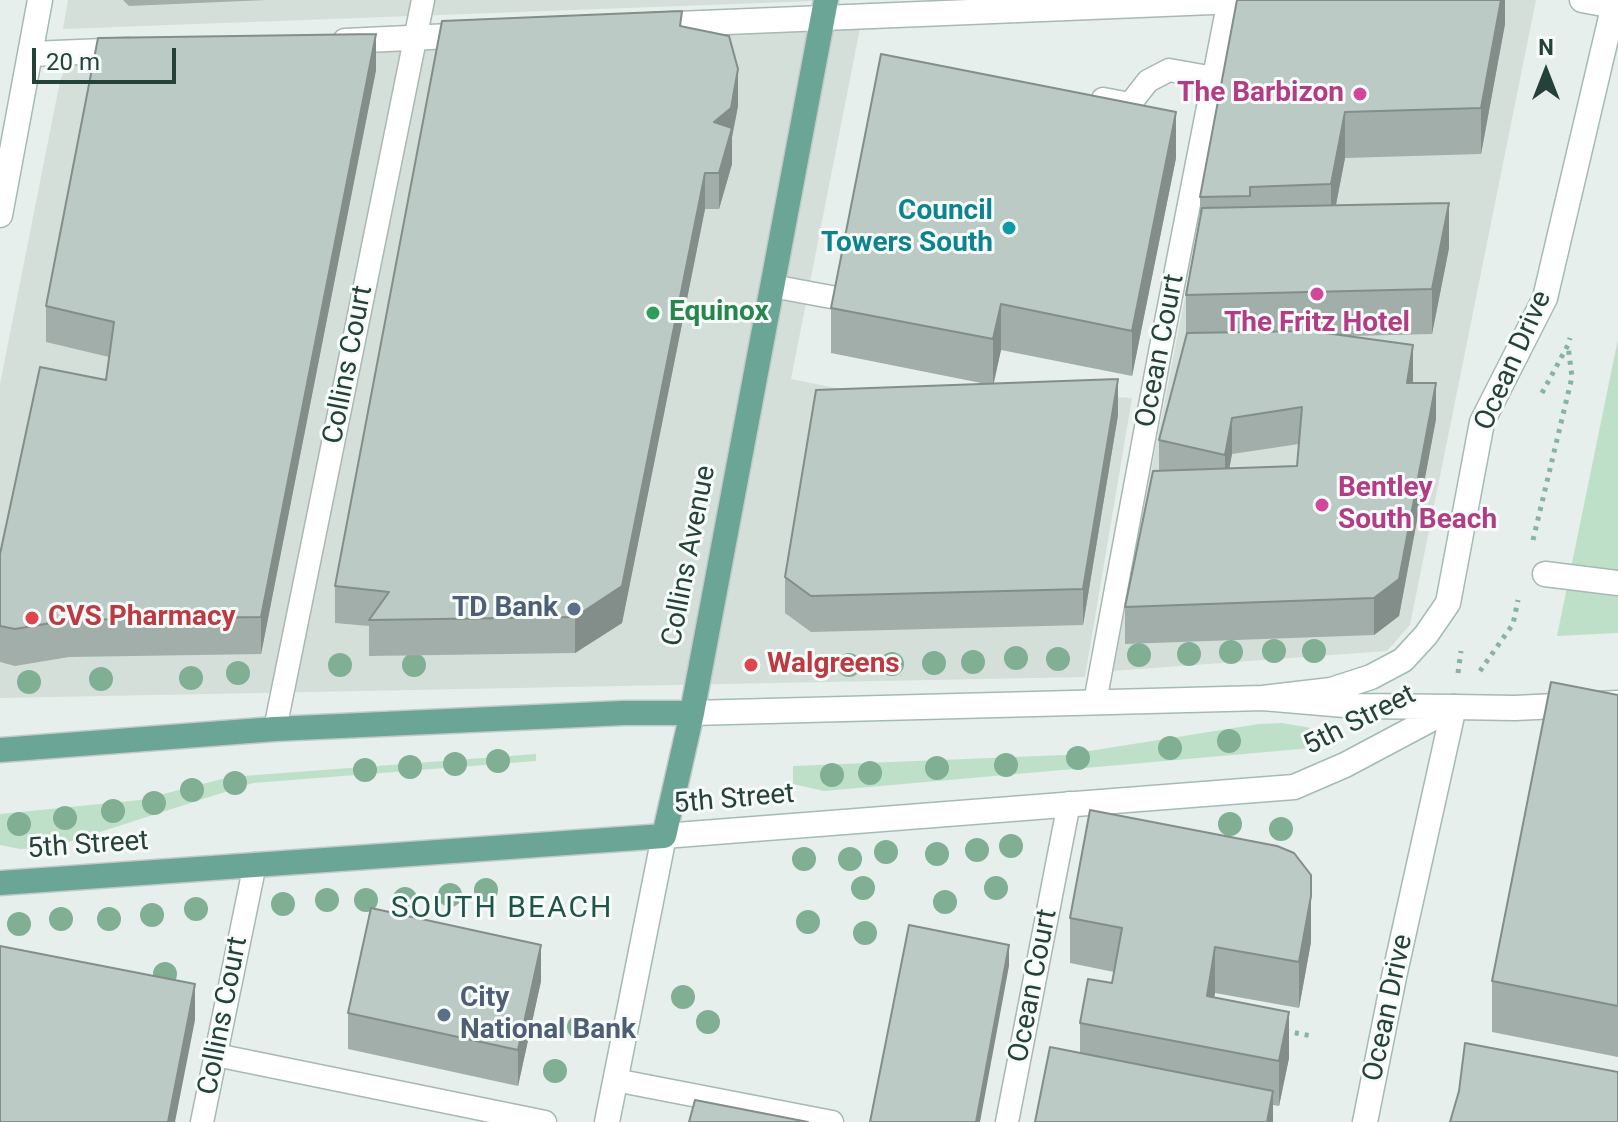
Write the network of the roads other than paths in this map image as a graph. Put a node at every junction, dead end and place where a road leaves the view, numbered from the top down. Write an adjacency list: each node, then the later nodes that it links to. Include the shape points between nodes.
1 (40, 0): 13 (street)
2 (423, 0): 10 (lane, Collins Court)
3 (1229, 0): 4 (street); 7 (street); 14 (lane, Ocean Court)
4 (1261, 0)
5 (1582, 0): 6 (street)
6 (1615, 3): 21 (street, Ocean Drive, via 1545,298 1482,422 1448,603 1403,660 1382,671 1331,690)
7 (824, 8): 8 (street); 17 (main road, Collins Avenue)
8 (633, 26)
9 (493, 34): 10 (street)
10 (415, 38): 11 (street); 26 (lane, Collins Court)
11 (320, 42)
12 (146, 49): 13 (street)
13 (31, 54): 16 (street)
14 (1214, 78): 15 (lane, via 1169,70 1148,81 1130,104); 22 (lane, Ocean Court)
15 (1084, 95)
16 (0, 215)
17 (772, 286): 18 (lane); 25 (main road, Collins Avenue)
18 (842, 299)
19 (1545, 574): 20 (street)
20 (1618, 583)
21 (1263, 698): 22 (street, 5th Street); 24 (street, 5th Street)
22 (1095, 702): 25 (street, 5th Street)
23 (1618, 703): 24 (street, 5th Street)
24 (1454, 707): 28 (street, 5th Street, via 1294,787); 39 (street, Ocean Drive)
25 (692, 713): 26 (main road, 5th Street); 29 (main road, Collins Avenue)
26 (275, 729): 27 (main road, 5th Street)
27 (0, 750)
28 (1069, 803): 29 (street, 5th Street); 38 (lane, Ocean Court)
29 (664, 836): 30 (main road, 5th Street); 33 (street, Collins Avenue)
30 (255, 864): 31 (main road, 5th Street); 32 (lane, Collins Court)
31 (0, 883)
32 (216, 1055): 34 (lane, Collins Court); 35 (lane)
33 (615, 1080): 36 (street, Collins Avenue); 37 (lane)
34 (202, 1122)
35 (545, 1122)
36 (607, 1122)
37 (832, 1122)
38 (1007, 1122)
39 (1365, 1122)

